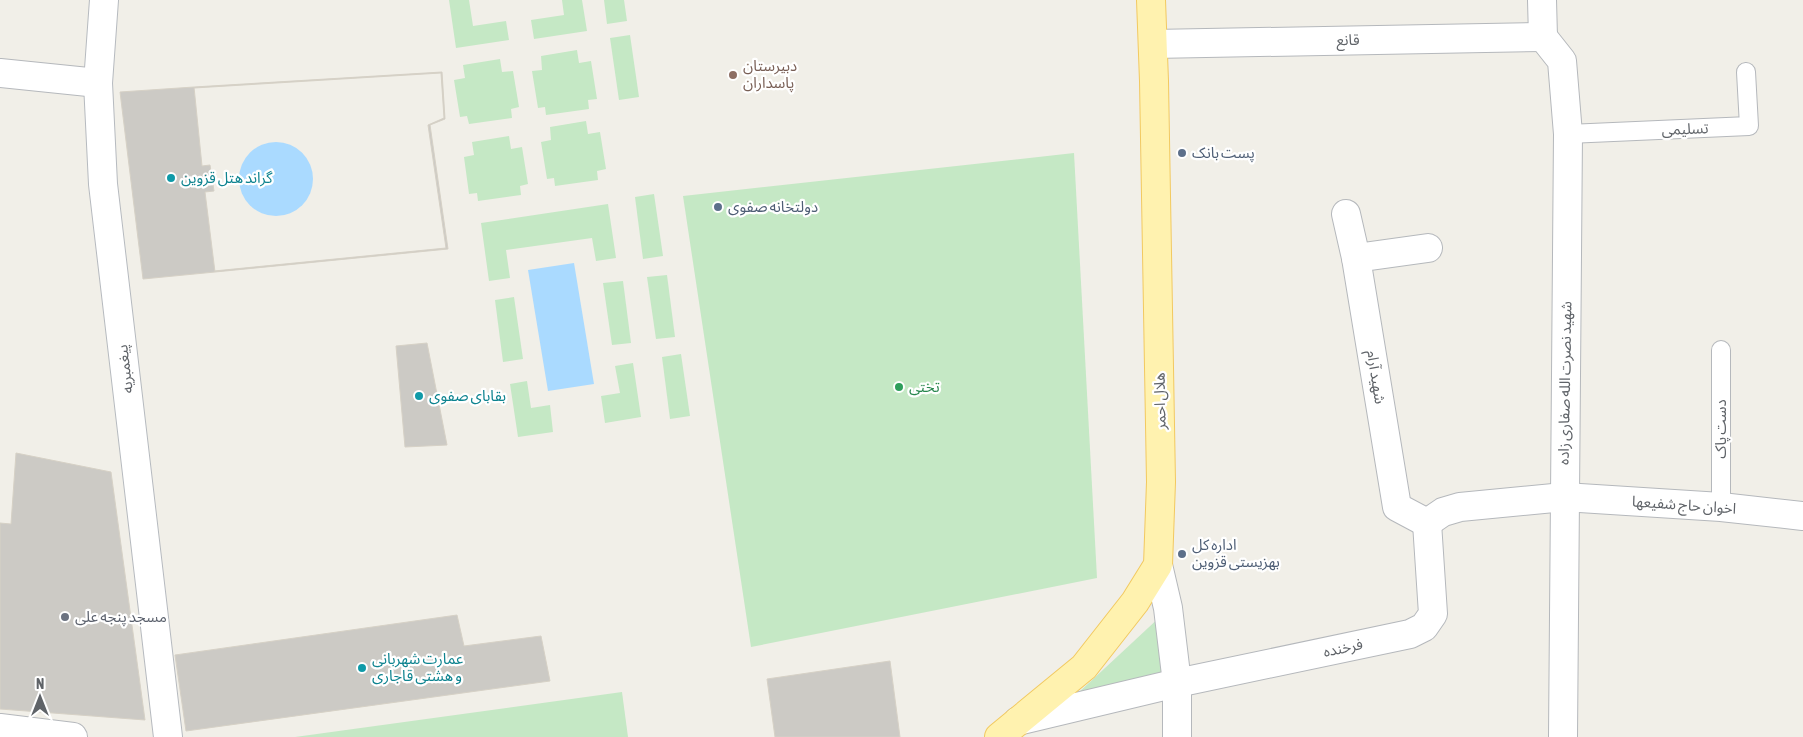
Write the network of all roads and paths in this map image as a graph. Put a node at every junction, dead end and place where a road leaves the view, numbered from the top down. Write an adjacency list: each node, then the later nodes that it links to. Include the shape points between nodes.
1 (104, 0): 8 (street, پیغمبریه)
2 (1151, 0): 5 (main road, هلال احمر)
3 (1542, 0): 4 (street)
4 (1543, 37): 5 (street, قانع); 9 (street, شهید نصرت الله صفاری زاده, via 1562,60)
5 (1153, 44): 18 (main road, هلال احمر, via 1161,482)
6 (1746, 72): 9 (lane, تسلیمی, via 1749,126)
7 (0, 73): 8 (street)
8 (98, 83): 23 (street, پیغمبریه, via 103,184)
9 (1568, 134): 14 (street, شهید نصرت الله صفاری زاده)
10 (1346, 214): 12 (street, شهید آرام)
11 (1428, 248): 12 (street)
12 (1356, 258): 17 (street, شهید آرام, via 1397,507)
13 (1721, 350): 15 (lane, دست پاک)
14 (1564, 497): 15 (street, اخوان حاج شفیعها); 17 (street, via 1460,506); 25 (street, شهید نصرت الله صفاری زاده)
15 (1721, 508): 16 (street, اخوان حاج شفیعها)
16 (1803, 516)
17 (1427, 523): 19 (street, فرخنده, via 1433,614 1424,627 1410,634)
18 (1158, 565): 19 (street, via 1168,608); 21 (main road, هلال احمر, via 1135,602 1084,667)
19 (1177, 684): 21 (street, فرخنده); 24 (street)
20 (0, 728): 22 (street)
21 (1008, 729)
22 (73, 737)
23 (168, 737)
24 (1177, 737)
25 (1563, 737)

